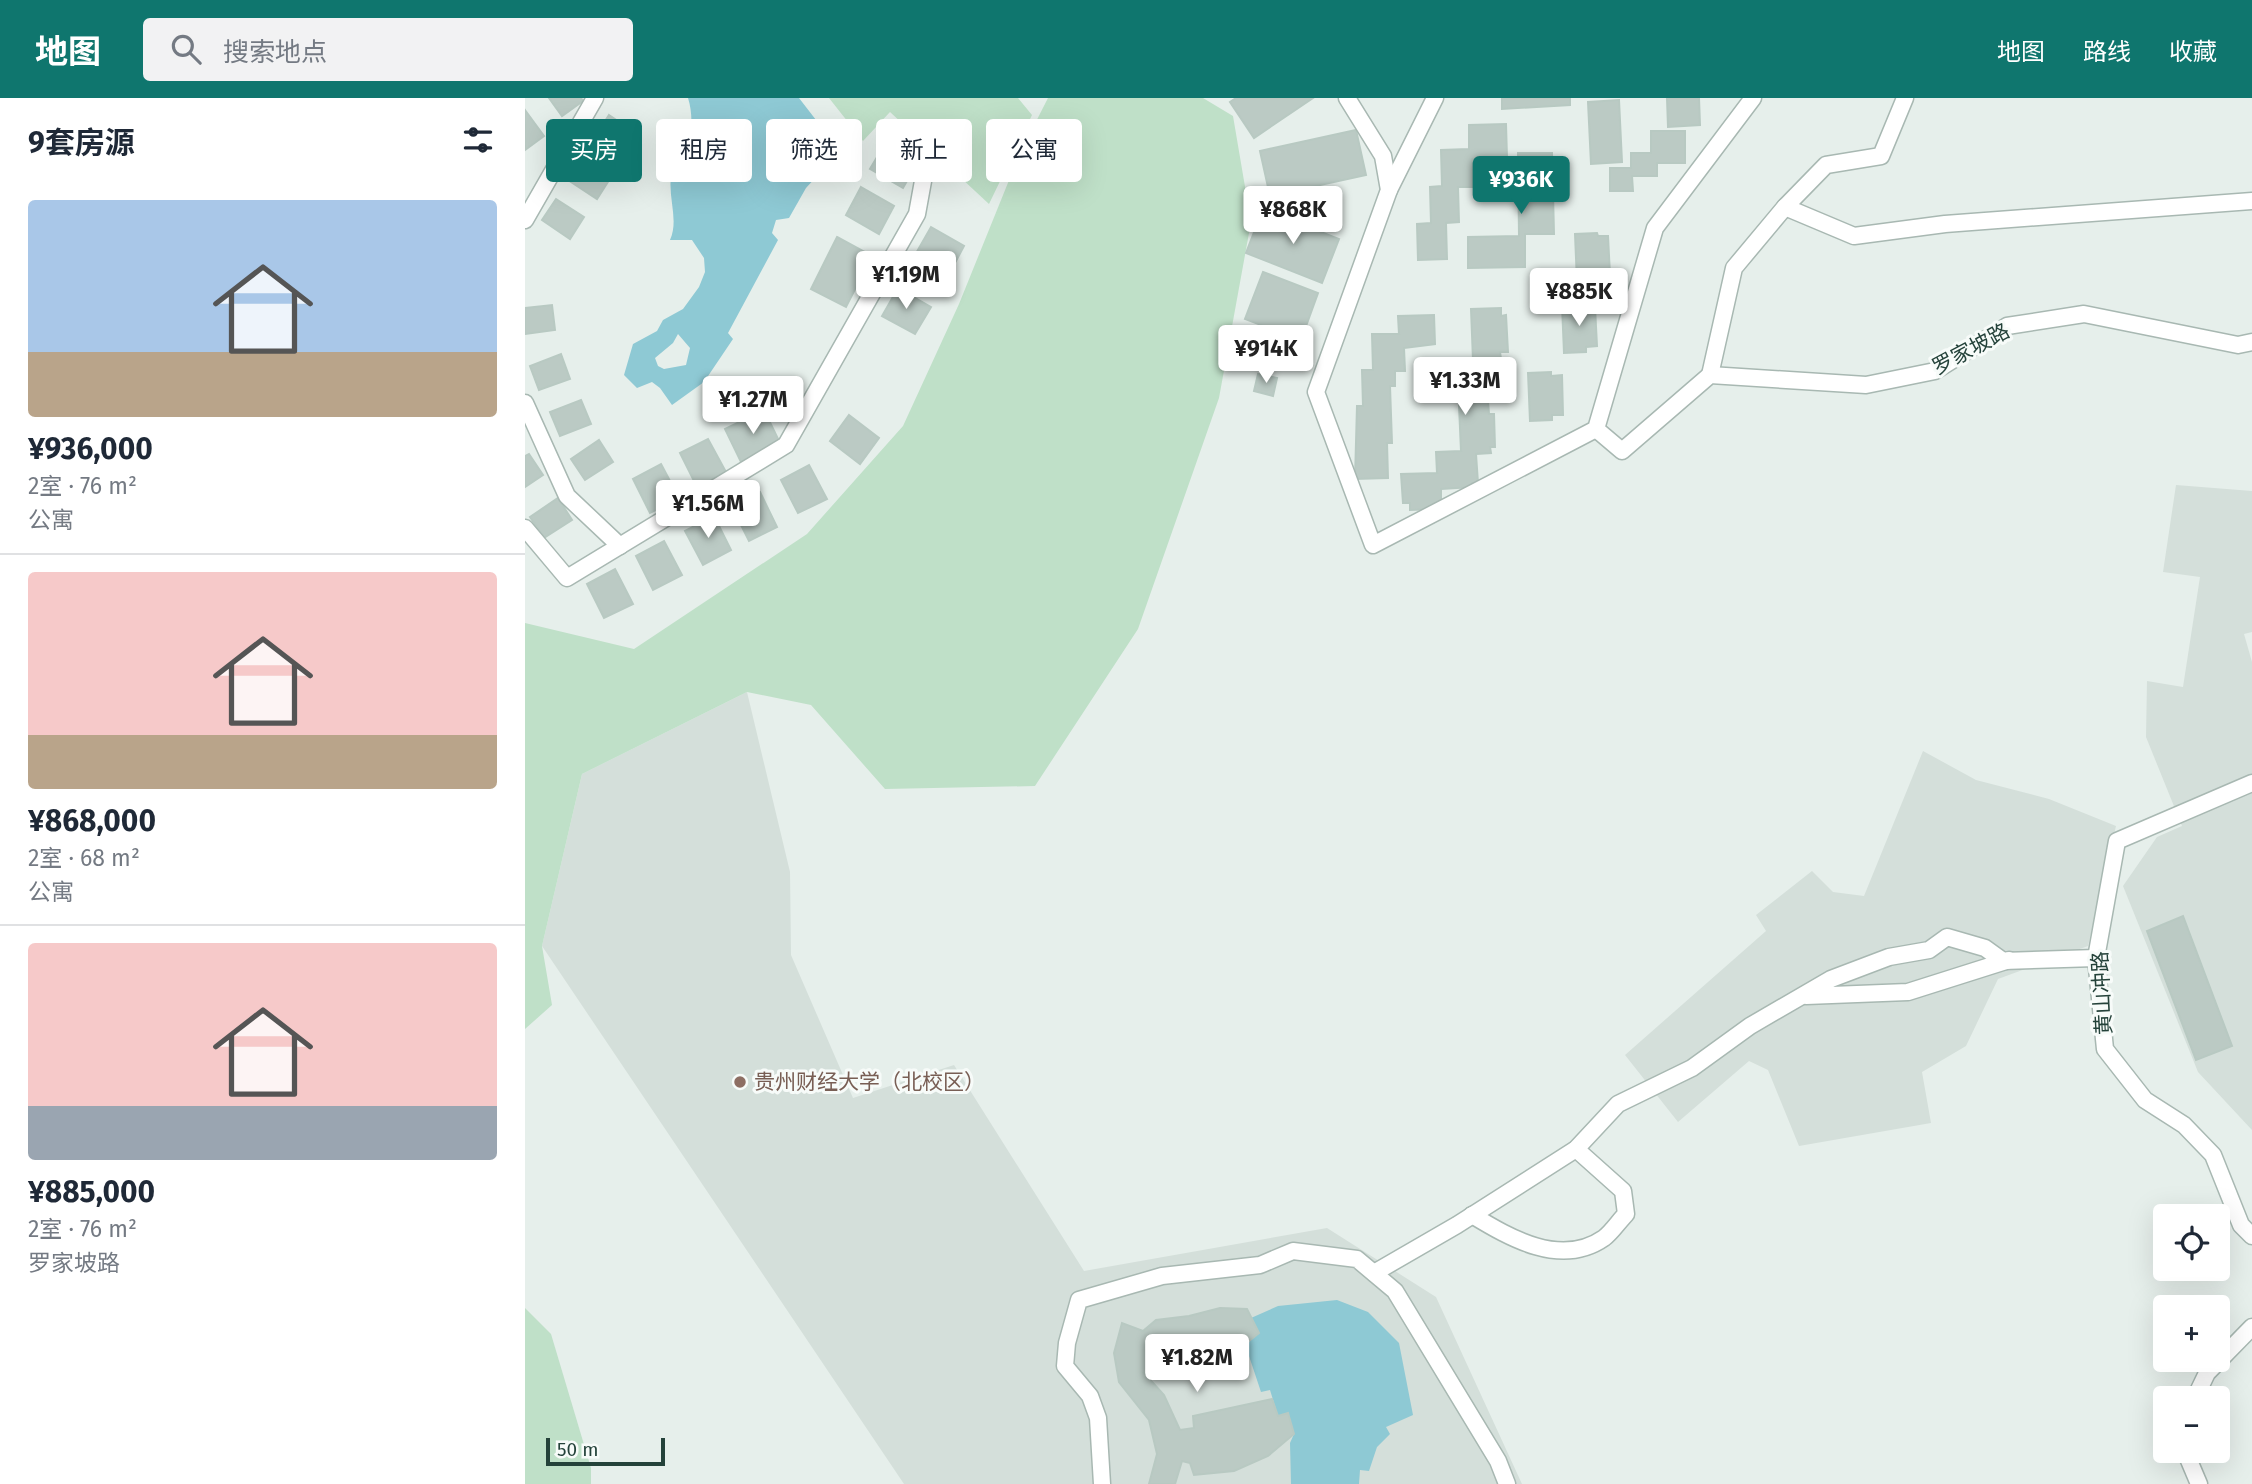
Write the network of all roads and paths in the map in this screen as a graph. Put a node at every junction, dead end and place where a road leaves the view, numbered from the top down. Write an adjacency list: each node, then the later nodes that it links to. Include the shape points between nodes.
1 (595, 98): 10 (street)
2 (1347, 98): 7 (street, via 1383,156)
3 (1435, 98): 7 (street)
4 (1753, 98): 14 (street, via 1655,228)
5 (1905, 98): 9 (street, via 1881,156 1826,165)
6 (923, 182): 16 (street, via 917,214 786,445)
7 (1389, 190): 14 (street, via 1316,392 1373,545)
8 (2252, 201): 9 (street, via 1945,223 1854,236)
9 (1785, 208): 12 (street, via 1734,268)
10 (525, 220)
11 (2252, 342): 12 (street, 罗家坡路, via 2238,345 2084,314 2007,326 1935,371 1866,385)
12 (1710, 376): 14 (street, via 1622,451)
13 (525, 404): 16 (street, via 567,496)
14 (1596, 429)
15 (525, 528): 16 (street, via 567,578)
16 (620, 546)
17 (2252, 783): 18 (street, 黄山冲路, via 2117,841)
18 (2096, 958): 19 (street); 23 (street, 黄山冲路, via 2105,1049 2145,1100 2184,1125 2213,1155 2241,1225)
19 (2003, 961): 20 (street, via 1908,992); 20 (street, via 1985,948 1947,937 1929,950 1889,957 1831,979)
20 (1805, 996): 21 (street, via 1750,1026 1692,1068 1618,1104)
21 (1576, 1149): 22 (street); 22 (street, via 1623,1191 1626,1214 1604,1237 1577,1251 1552,1250 1515,1241)
22 (1472, 1215): 24 (street)
23 (2252, 1236)
24 (1374, 1273): 28 (street, via 1357,1259 1293,1251 1260,1265 1162,1276 1079,1300 1065,1366 1090,1396 1098,1418); 29 (street, via 1395,1291)
25 (2252, 1327): 26 (street, via 2207,1373)
26 (2201, 1386)
27 (2190, 1463): 30 (street)
28 (1103, 1484)
29 (1507, 1484)
30 (2199, 1484)

